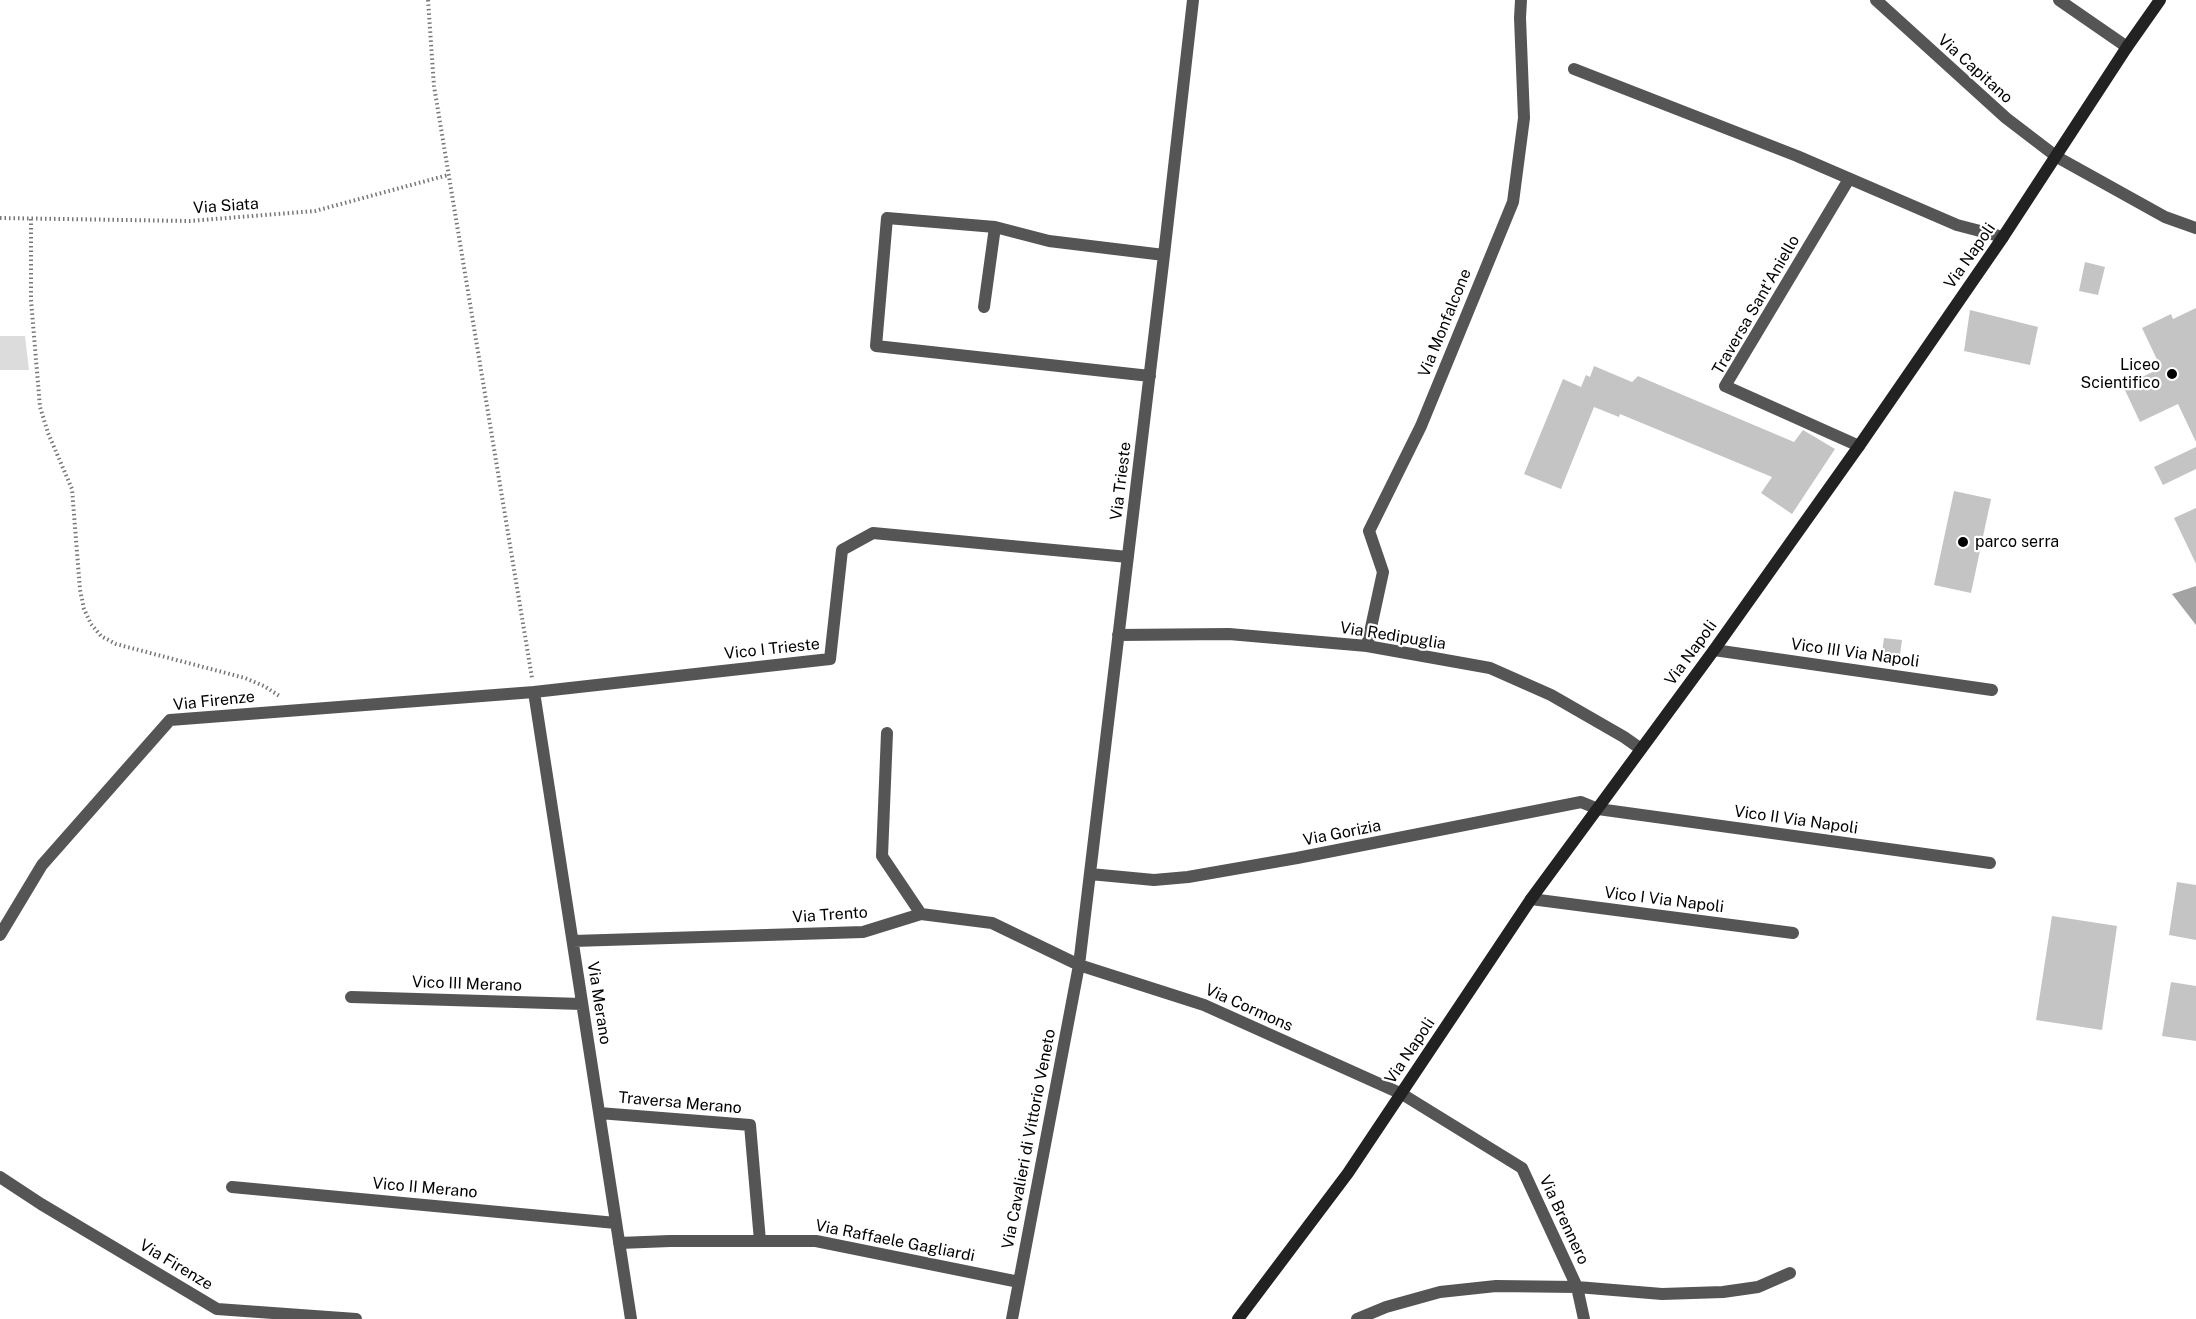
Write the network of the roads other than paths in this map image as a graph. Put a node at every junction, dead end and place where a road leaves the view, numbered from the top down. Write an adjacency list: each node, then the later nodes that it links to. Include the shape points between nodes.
1 (1193, 0): 13 (street, Via Trieste)
2 (1521, 0): 19 (street, Via Monfalcone, via 1524,118 1513,202 1421,426 1369,531 1383,572)
3 (1876, 0): 8 (street, Via Capitano, via 2006,118)
4 (2059, 0): 6 (street)
5 (2160, 0): 6 (street, Via Napoli)
6 (2127, 47): 8 (street, Via Napoli)
7 (1574, 69): 9 (street)
8 (2057, 157): 11 (street, Via Capitano, via 2165,217); 12 (street, Via Napoli)
9 (1850, 179): 12 (street, via 1957,225); 16 (street, Traversa Sant'Aniello, via 1725,386)
10 (994, 227): 13 (street, via 1049,241); 14 (street); 15 (street, via 887,218 876,346)
11 (2196, 228)
12 (2003, 237): 16 (street, Via Napoli)
13 (1164, 255): 15 (street, Via Trieste)
14 (984, 307)
15 (1150, 376): 17 (street, Via Trieste)
16 (1859, 446): 20 (street, Via Napoli)
17 (1128, 557): 18 (street, Via Trieste); 22 (street, Vico I Trieste, via 873,533 842,550 830,659)
18 (1119, 635): 19 (street, Via Redipuglia, via 1229,634); 27 (street, Via Trieste)
19 (1367, 646): 24 (street, Via Redipuglia, via 1490,668 1551,695)
20 (1714, 650): 21 (street, Vico III Via Napoli); 24 (street, Via Napoli)
21 (1992, 690)
22 (534, 692): 31 (street, Via Firenze, via 170,720 42,865); 32 (street, Via Merano)
23 (887, 733): 29 (street, via 882,856)
24 (1641, 749): 25 (street, Via Napoli)
25 (1598, 809): 26 (street, Vico II Via Napoli); 27 (street, Via Gorizia, via 1581,802 1188,877 1154,880); 28 (street, Via Napoli)
26 (1990, 863)
27 (1090, 874): 33 (street, Via Trieste)
28 (1531, 899): 30 (street, Vico I Via Napoli); 36 (street, Via Napoli)
29 (921, 914): 32 (street, Via Trento, via 863,932); 33 (street, Via Trento, via 992,923)
30 (1793, 933)
31 (0, 935)
32 (573, 941): 35 (street, Via Merano)
33 (1079, 965): 36 (street, Via Cormons, via 1204,1005); 44 (street, Via Cavalieri di Vittorio Veneto)
34 (351, 997): 35 (street, Vico III Merano)
35 (582, 1004): 37 (street, Via Merano)
36 (1402, 1094): 45 (street, Via Brennero, via 1522,1168); 49 (street, Via Napoli)
37 (599, 1113): 40 (street, Via Merano); 41 (street, Traversa Merano, via 750,1125)
38 (0, 1177): 46 (street, Via Firenze, via 217,1309)
39 (232, 1187): 40 (street, Vico II Merano)
40 (616, 1222): 42 (street, Via Merano)
41 (760, 1241): 42 (street, Via Raffaele Gagliardi); 44 (street, Via Raffaele Gagliardi, via 816,1241)
42 (620, 1243): 47 (street, Via Merano)
43 (1790, 1273): 45 (street, via 1758,1287 1723,1293 1662,1294)
44 (1019, 1282): 48 (street, Via Cavalieri di Vittorio Veneto)
45 (1577, 1287): 50 (street, via 1496,1286 1440,1292); 51 (street, Via Brennero)
46 (356, 1319)
47 (631, 1319)
48 (1012, 1319)
49 (1238, 1319)
50 (1357, 1319)
51 (1584, 1319)

